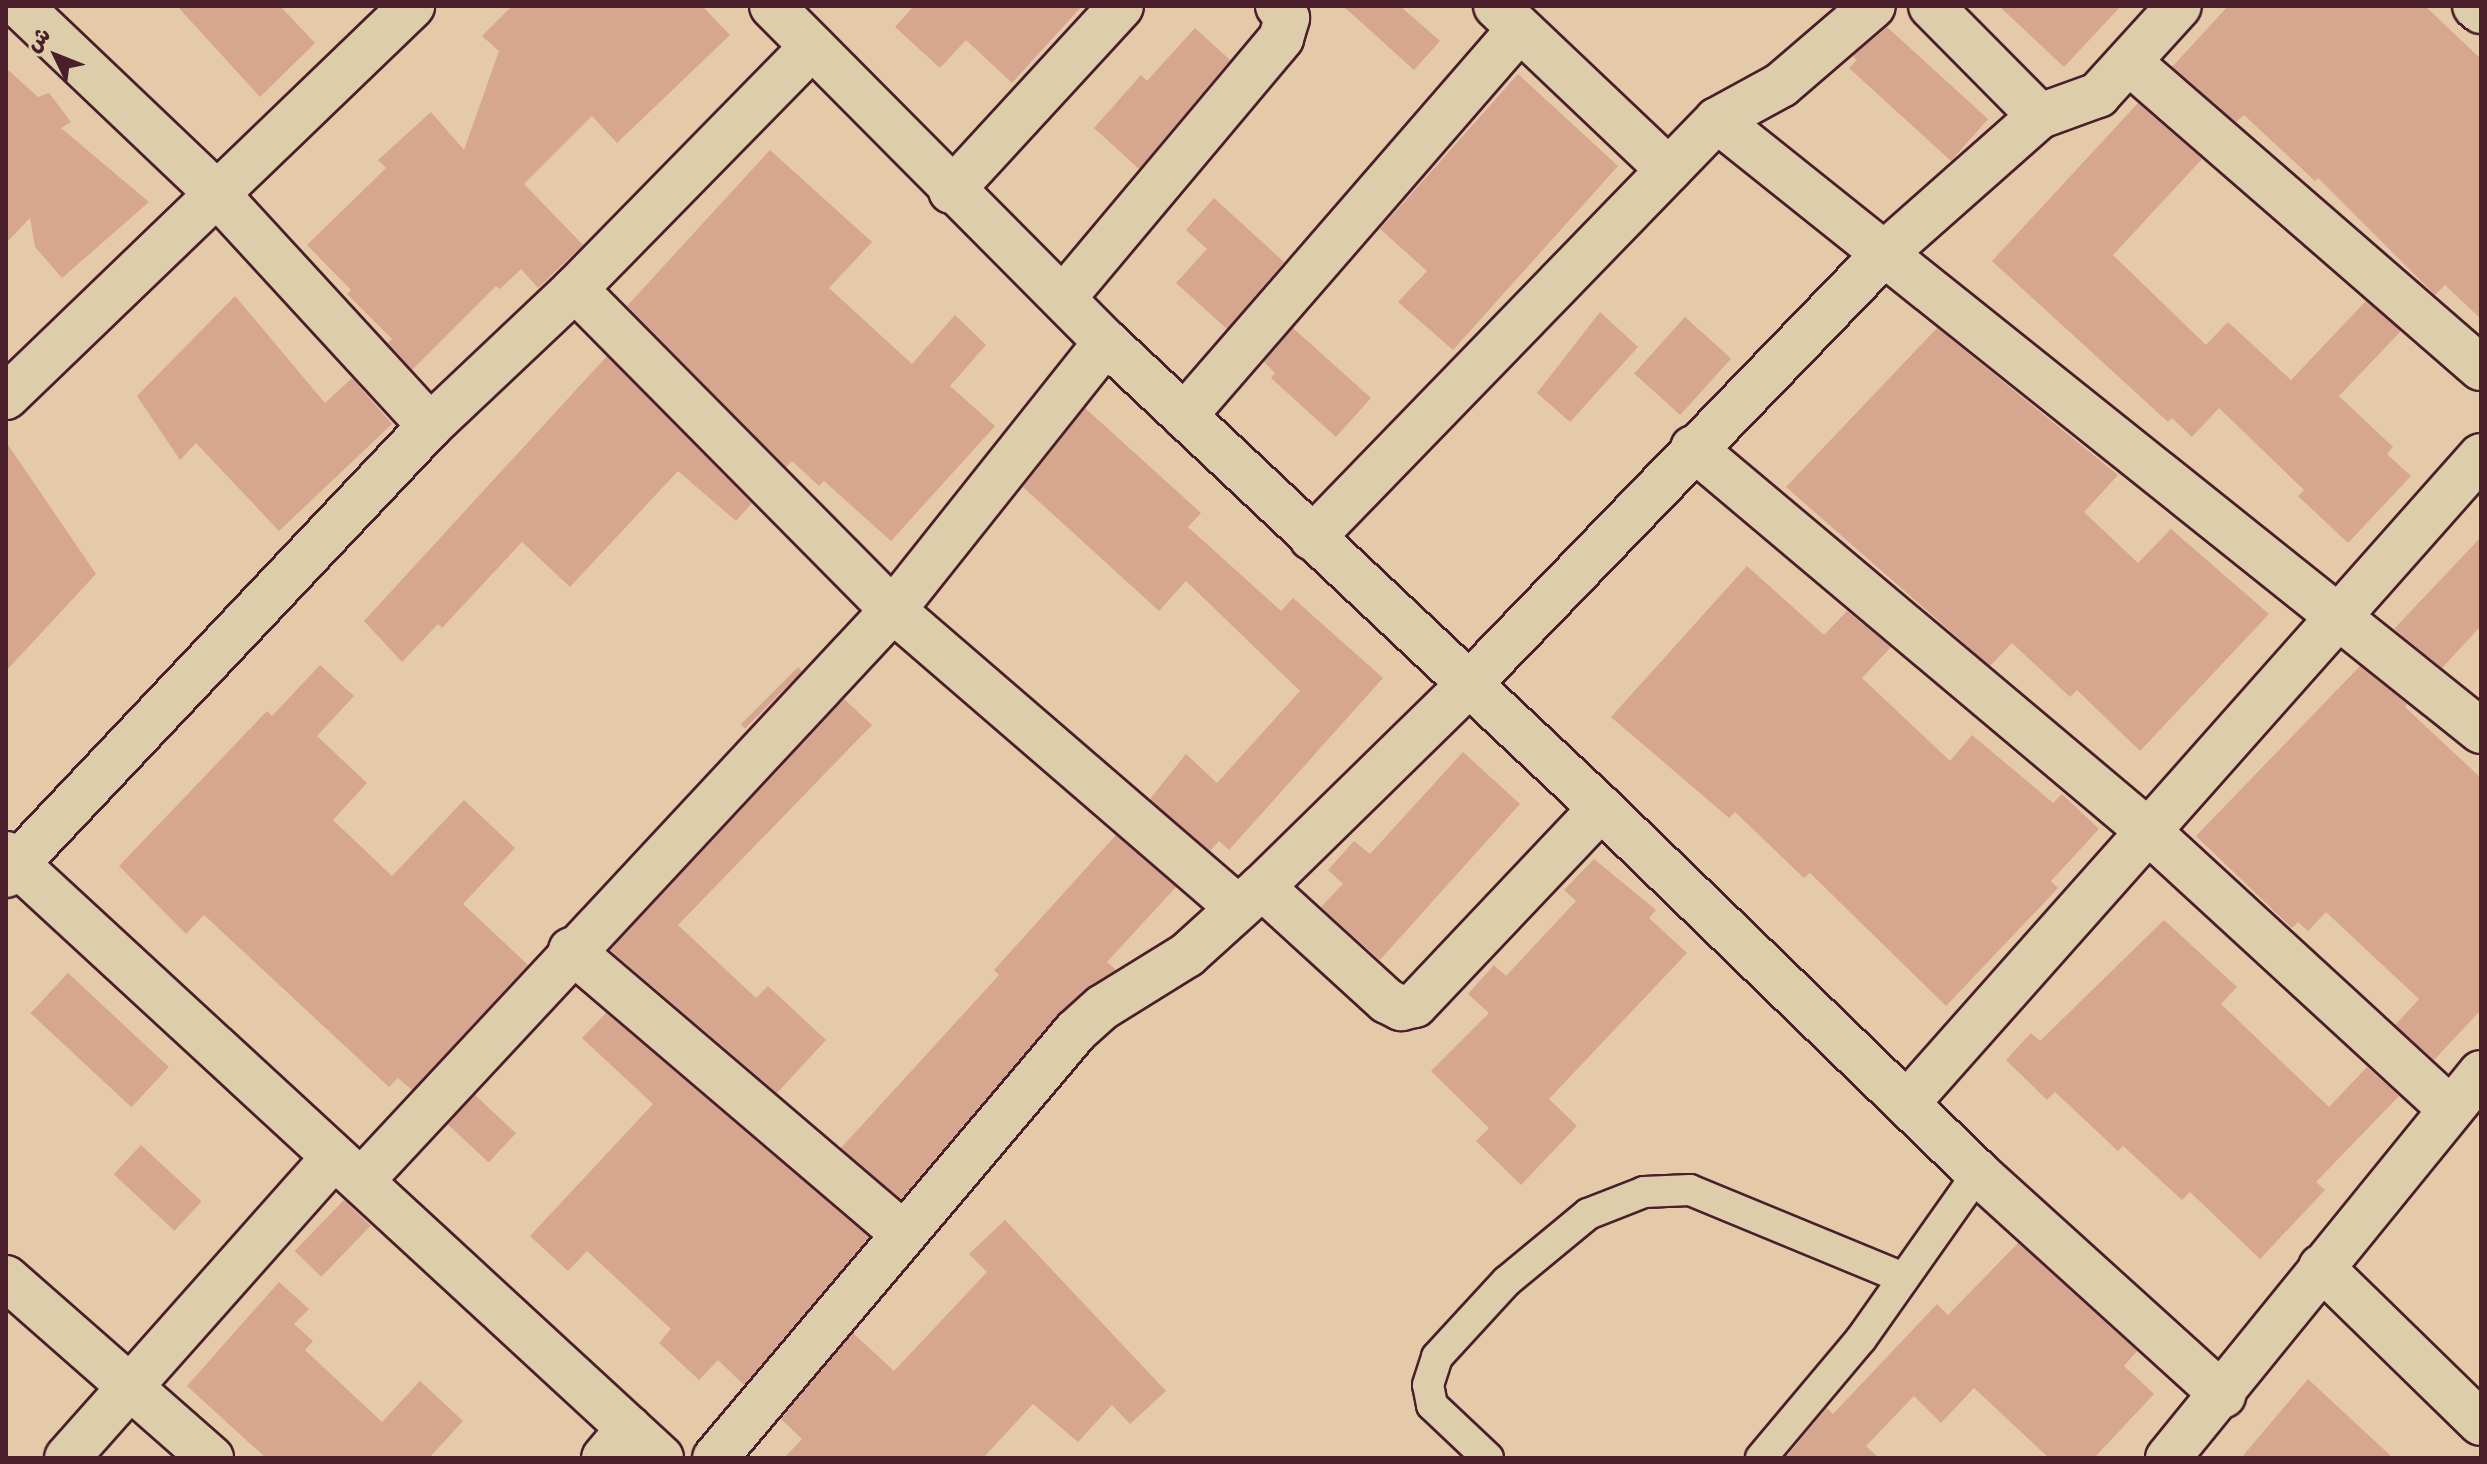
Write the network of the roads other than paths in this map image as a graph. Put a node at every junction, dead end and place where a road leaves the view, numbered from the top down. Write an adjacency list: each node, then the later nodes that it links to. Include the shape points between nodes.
1 (20, 6): 17 (street)
2 (412, 6): 17 (street)
3 (1121, 6): 16 (street)
4 (1278, 6): 20 (street, via 1287,18 1281,38)
5 (1873, 6): 14 (street, via 1781,85)
6 (1931, 6): 13 (street)
7 (2179, 6): 12 (street)
8 (2475, 6): 9 (street)
9 (2481, 11)
10 (1507, 18): 15 (street); 24 (street)
11 (795, 21): 16 (street); 19 (street)
12 (2130, 63): 13 (street, via 2098,95); 22 (street)
13 (2040, 116): 18 (street)
14 (1717, 120): 15 (street); 18 (street)
15 (1669, 170): 28 (street)
16 (951, 191): 20 (street)
17 (215, 192): 23 (street); 25 (street)
18 (1885, 253): 26 (street); 30 (street)
19 (575, 289): 25 (street); 29 (street)
20 (1064, 297): 21 (street)
21 (1106, 342): 24 (street); 29 (street)
22 (2481, 368)
23 (6, 397)
24 (1184, 416): 28 (street)
25 (430, 426): 35 (street)
26 (1693, 448): 31 (street); 34 (street)
27 (2481, 456): 30 (street)
28 (1312, 538): 31 (street)
29 (893, 610): 36 (street); 37 (street)
30 (2339, 617): 32 (street); 34 (street)
31 (1468, 685): 33 (street); 36 (street)
32 (2481, 731)
33 (1601, 808): 36 (street, via 1415,1005 1401,1008 1387,1001); 39 (street)
34 (2148, 831): 39 (street); 40 (street)
35 (9, 865): 41 (street)
36 (1250, 898): 43 (street, via 1187,955 1103,1007 1076,1031)
37 (571, 950): 41 (street); 43 (street)
38 (2481, 1073): 40 (street)
39 (1907, 1103): 42 (street)
40 (2449, 1108): 44 (street)
41 (348, 1169): 47 (street); 50 (street)
42 (1978, 1173): 46 (lane); 48 (street)
43 (902, 1233): 54 (street)
44 (2321, 1267): 48 (street); 49 (street)
45 (6, 1278): 47 (street)
46 (1904, 1278): 55 (lane, via 1690,1190 1644,1192 1588,1214 1507,1281 1437,1357 1428,1385 1432,1405); 56 (lane, via 1861,1339)
47 (130, 1388): 51 (street); 52 (street)
48 (2223, 1395): 57 (street)
49 (2481, 1423)
50 (617, 1443): 53 (street)
51 (67, 1458)
52 (211, 1458)
53 (661, 1458)
54 (715, 1458)
55 (1488, 1458)
56 (1761, 1458)
57 (2168, 1458)

